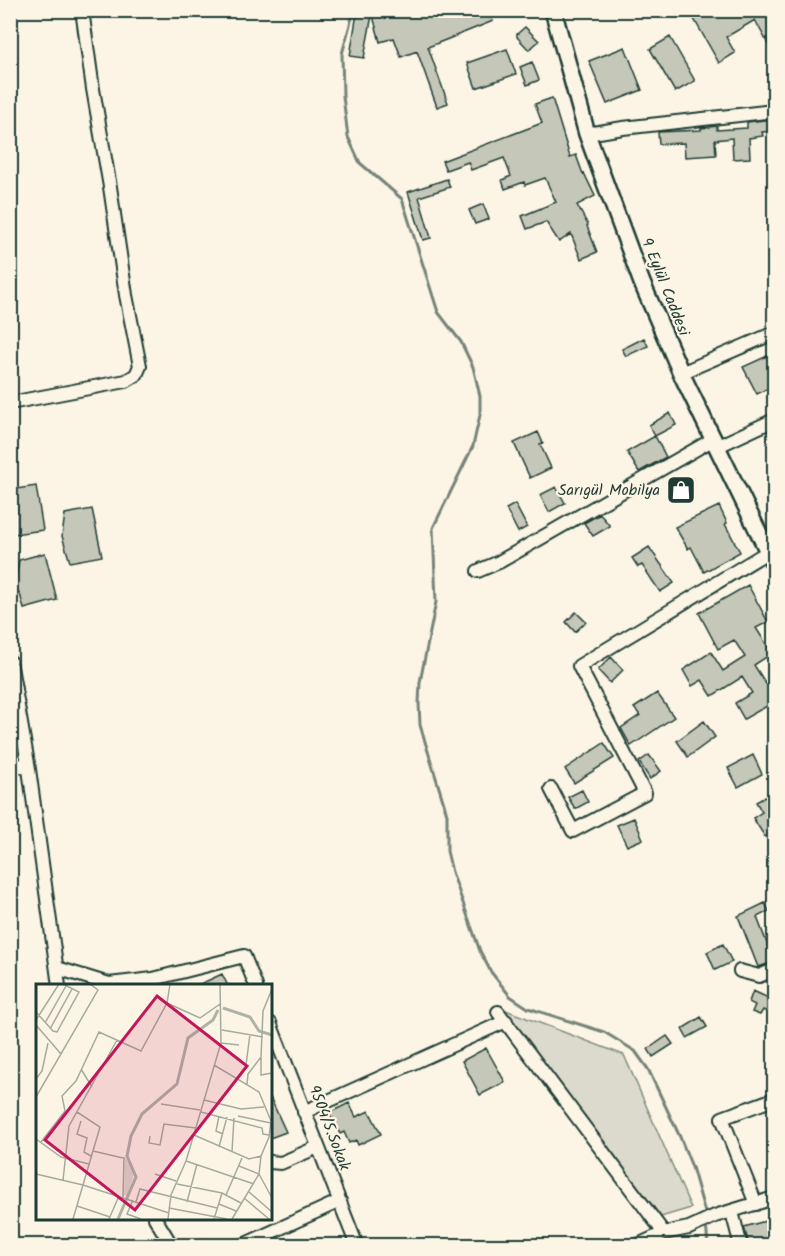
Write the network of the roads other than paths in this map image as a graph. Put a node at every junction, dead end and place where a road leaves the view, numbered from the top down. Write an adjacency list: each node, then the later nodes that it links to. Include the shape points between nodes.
1 (82, 10): 7 (street, via 140,366 136,375 126,381)
2 (553, 10): 4 (main road, 9 Eylül Caddesi)
3 (774, 111): 4 (street)
4 (587, 134): 6 (main road, 9 Eylül Caddesi, via 642,283)
5 (774, 333): 6 (street)
6 (681, 373): 9 (main road, 9 Eylül Caddesi)
7 (10, 403)
8 (774, 420): 9 (street)
9 (714, 443): 10 (main road, 9 Eylül Caddesi); 11 (street)
10 (772, 558): 15 (street, via 579,666 645,793 573,831)
11 (478, 571)
12 (10, 661): 14 (street)
13 (10, 762): 14 (street)
14 (29, 769): 16 (street)
15 (551, 789)
16 (57, 968): 19 (street); 21 (street)
17 (774, 970): 18 (street, via 759,976)
18 (740, 971)
19 (59, 984)
20 (109, 984): 22 (street, via 153,979 244,956)
21 (109, 984)
22 (255, 984)
23 (272, 1028): 25 (street, 9504/5.Sokak)
24 (774, 1099): 30 (street, via 722,1118)
25 (304, 1112): 26 (street, 9504/5.Sokak); 33 (street, via 502,1017)
26 (318, 1148): 27 (street, via 281,1163); 29 (street, 9504/5.Sokak)
27 (272, 1162)
28 (774, 1198): 30 (street)
29 (340, 1201): 35 (street); 36 (street, 9504/5.Sokak)
30 (756, 1204): 31 (street)
31 (732, 1212): 33 (street); 38 (street)
32 (156, 1220): 34 (street)
33 (664, 1233): 37 (street)
34 (172, 1245)
35 (241, 1245)
36 (357, 1245)
37 (636, 1245)
38 (741, 1245)

